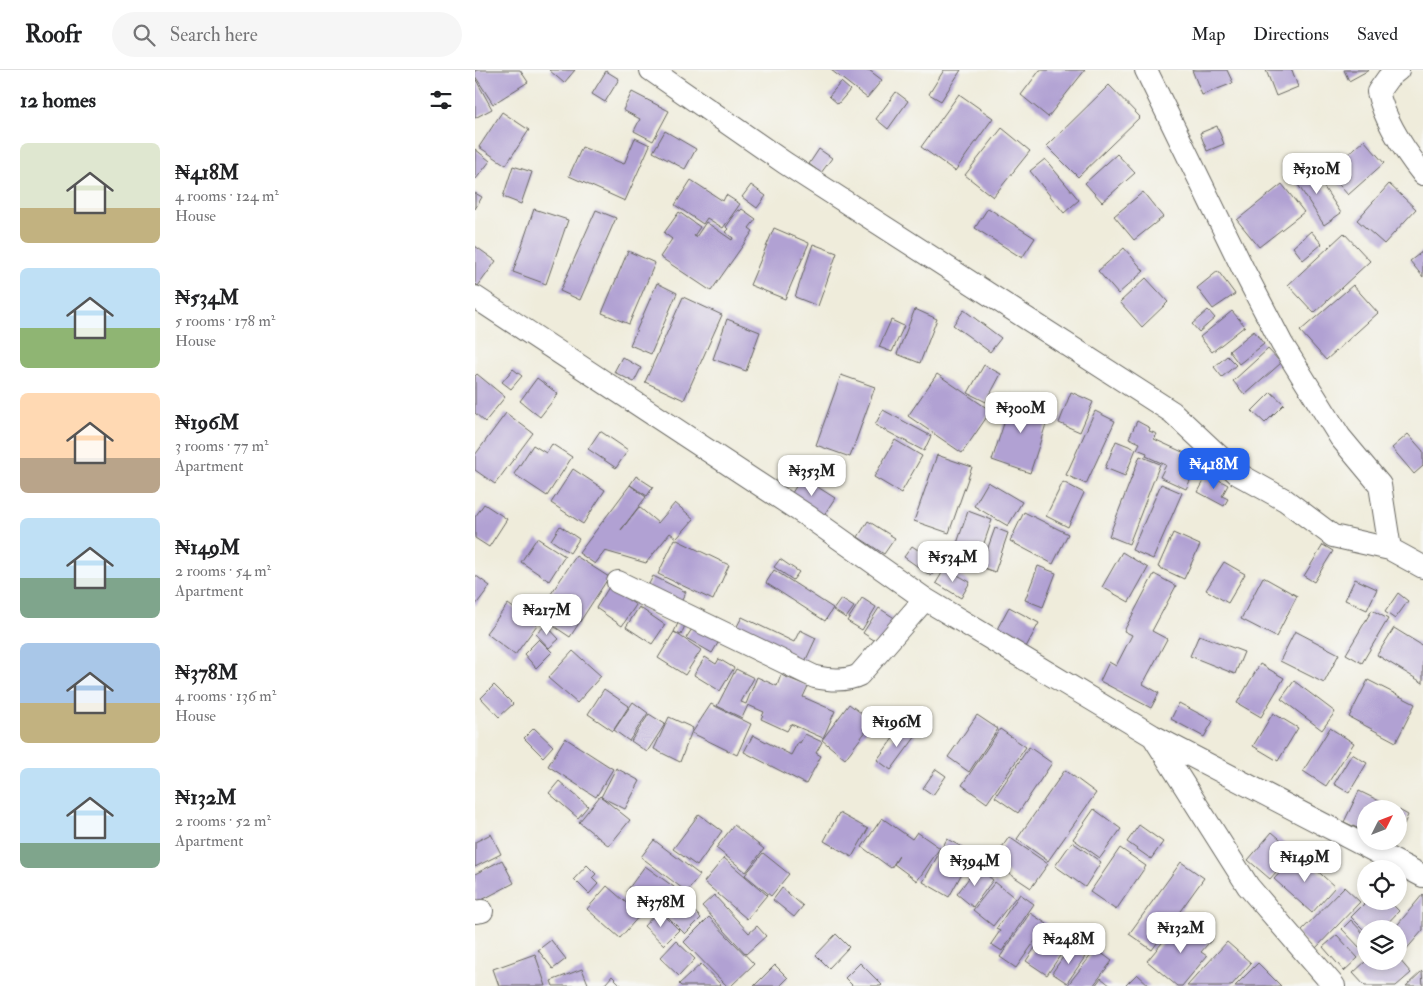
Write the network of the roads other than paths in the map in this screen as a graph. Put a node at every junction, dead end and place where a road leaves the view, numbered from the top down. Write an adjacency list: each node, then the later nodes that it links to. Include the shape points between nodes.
1 (651, 70): 6 (street, via 785,163 1172,412 1238,474 1285,500 1333,536)
2 (1146, 70): 6 (street, via 1282,344 1340,437 1380,485)
3 (1398, 70): 4 (street, via 1378,92 1382,107 1406,152)
4 (1423, 174)
5 (475, 297): 9 (street, via 809,517)
6 (1390, 550): 7 (street)
7 (1423, 568)
8 (618, 582): 9 (street, via 815,677 827,679 852,679 859,675)
9 (925, 599): 10 (street)
10 (1153, 736): 11 (street); 12 (street, via 1248,886)
11 (1423, 876)
12 (1334, 986)

